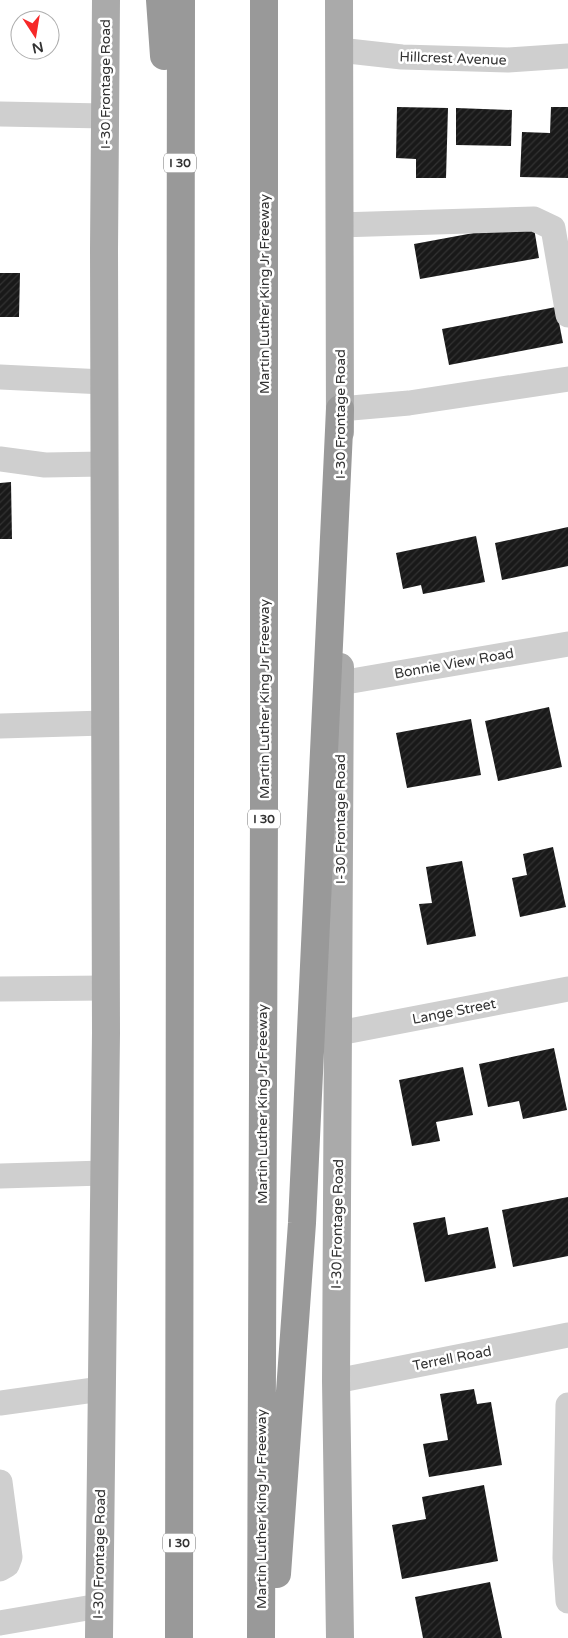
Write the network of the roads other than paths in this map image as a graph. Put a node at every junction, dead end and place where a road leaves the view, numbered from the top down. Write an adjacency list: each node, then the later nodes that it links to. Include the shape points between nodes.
1 (106, 0): 9 (main road, I-30 Frontage Road)
2 (160, 0): 12 (highway)
3 (181, 0): 12 (highway, I 30)
4 (264, 0): 44 (highway, Martin Luther King Jr Freeway / I 30)
5 (339, 0): 6 (main road, I-30 Frontage Road)
6 (339, 50): 7 (street, Hillcrest Avenue, via 402,57 508,60); 10 (main road, I-30 Frontage Road)
7 (568, 56)
8 (0, 114): 9 (street)
9 (105, 116): 15 (main road, I-30 Frontage Road)
10 (339, 225): 11 (street, via 534,219 553,228); 16 (main road, I-30 Frontage Road)
11 (568, 315)
12 (180, 325): 34 (highway, I 30)
13 (0, 377): 15 (street)
14 (568, 379): 16 (street, via 409,403)
15 (104, 382): 18 (main road, I-30 Frontage Road)
16 (340, 409): 20 (main road, I-30 Frontage Road); 45 (highway, via 302,1223)
17 (0, 459): 18 (street, via 44,465)
18 (104, 464): 21 (main road, I-30 Frontage Road)
19 (568, 644): 20 (street, Bonnie View Road)
20 (340, 683): 26 (main road, I-30 Frontage Road)
21 (105, 723): 22 (street); 23 (main road, I-30 Frontage Road)
22 (0, 726)
23 (106, 988): 24 (street); 27 (main road, I-30 Frontage Road)
24 (0, 989)
25 (568, 989): 26 (street, Lange Street)
26 (339, 1033): 30 (main road, I-30 Frontage Road)
27 (104, 1173): 28 (street); 31 (main road, I-30 Frontage Road)
28 (0, 1176)
29 (568, 1335): 30 (street, Terrell Road)
30 (336, 1380): 46 (main road, I-30 Frontage Road)
31 (101, 1389): 32 (street); 39 (main road, I-30 Frontage Road)
32 (0, 1403)
33 (568, 1405): 36 (street)
34 (179, 1449): 42 (highway); 43 (highway, I 30)
35 (0, 1482): 37 (street, via 10,1557 7,1565)
36 (566, 1558): 38 (street)
37 (0, 1569)
38 (568, 1601)
39 (99, 1606): 40 (street); 41 (main road, I-30 Frontage Road)
40 (0, 1623)
41 (99, 1638)
42 (163, 1638)
43 (180, 1638)
44 (261, 1638)
45 (273, 1638)
46 (340, 1638)

